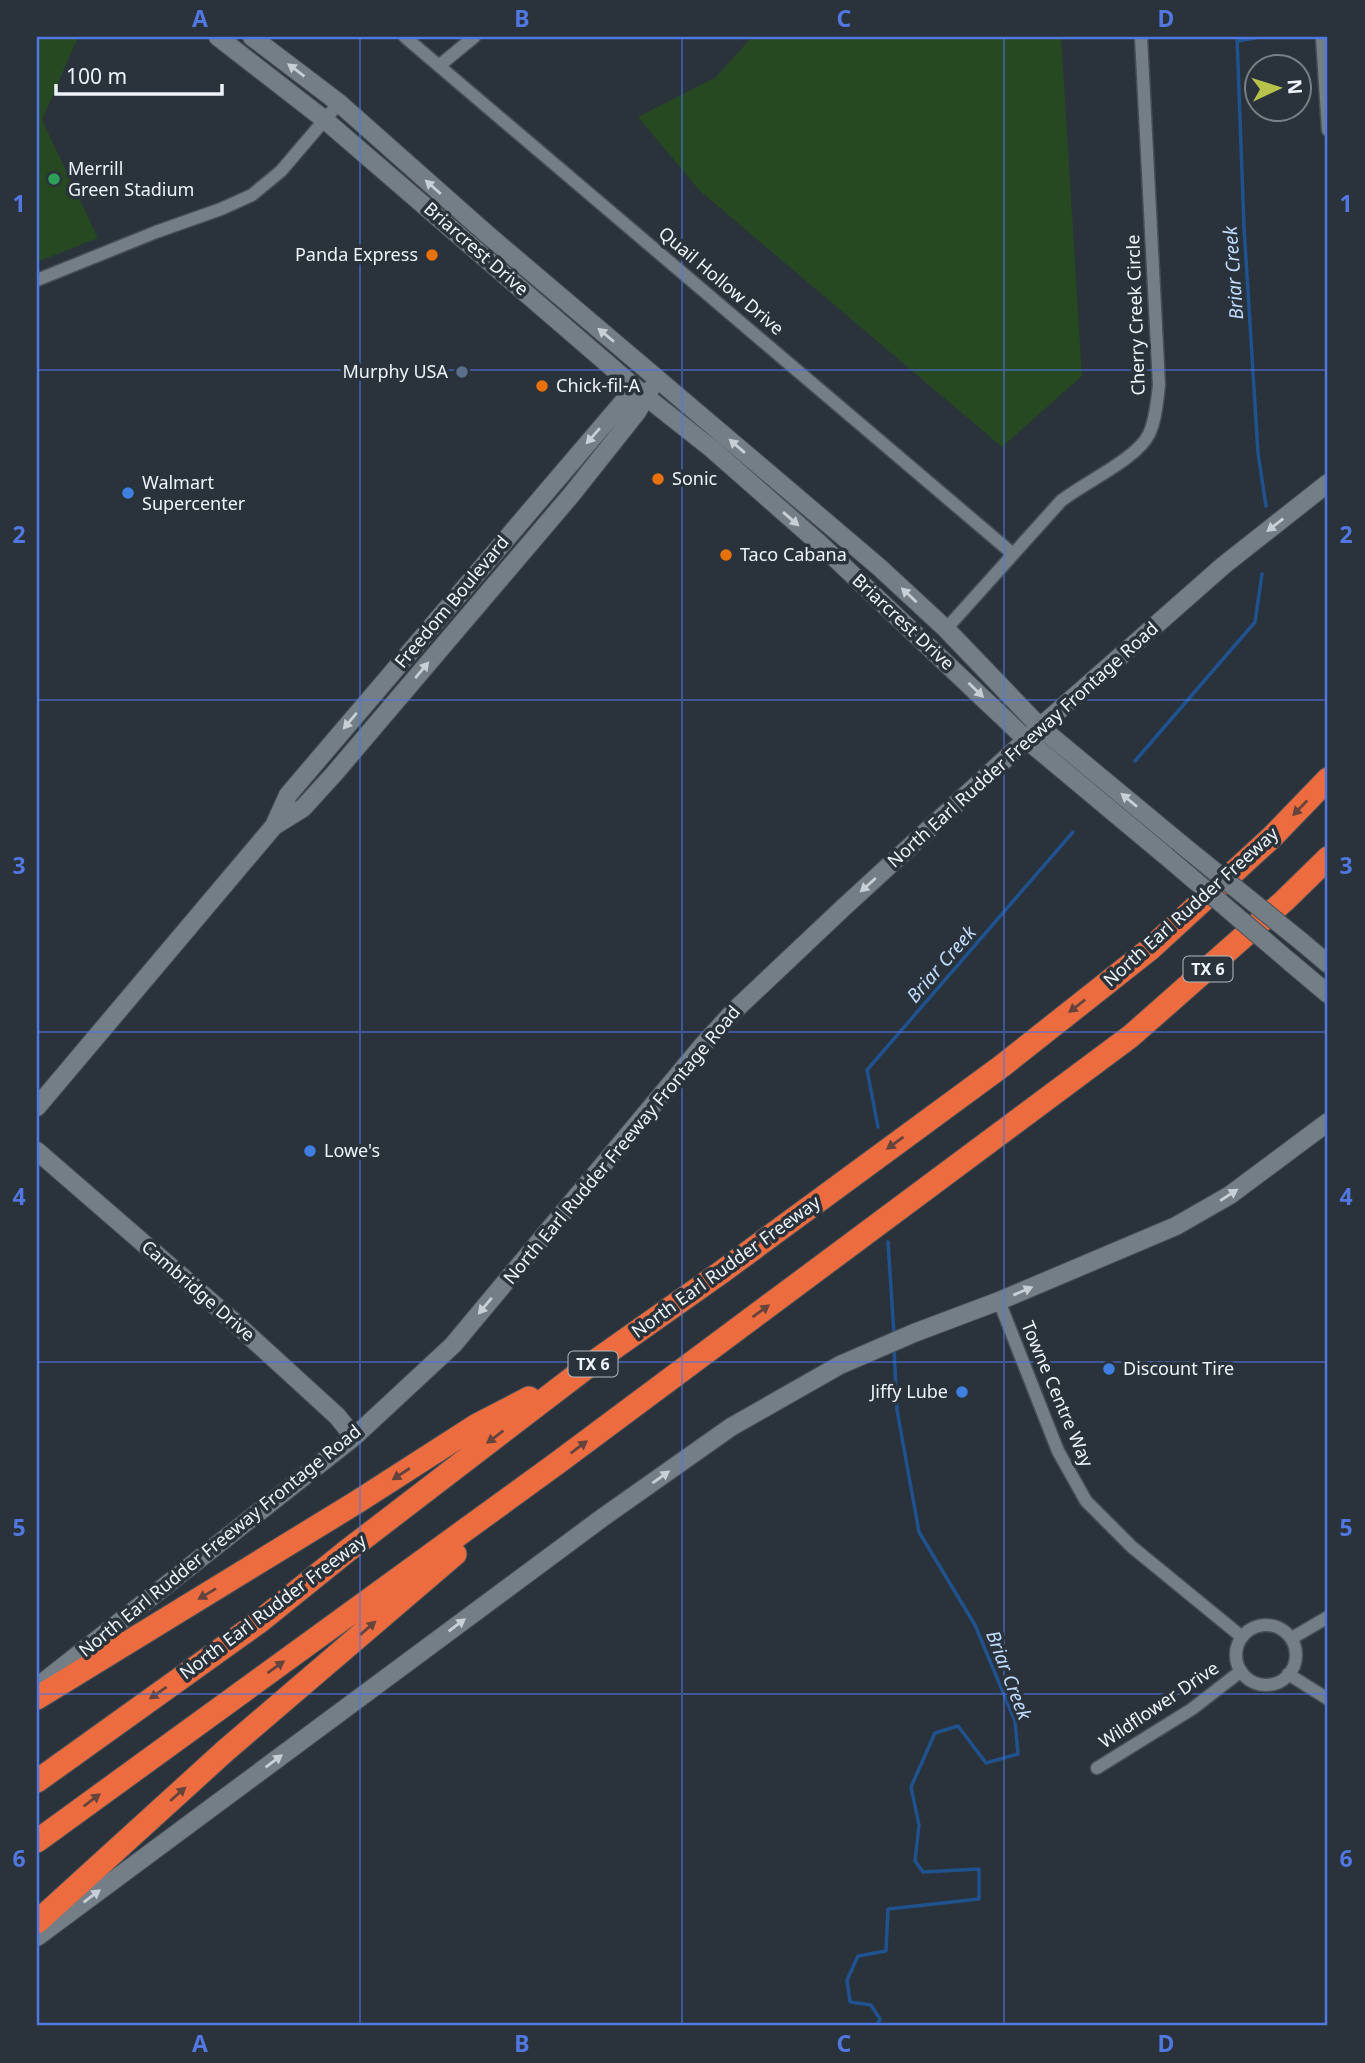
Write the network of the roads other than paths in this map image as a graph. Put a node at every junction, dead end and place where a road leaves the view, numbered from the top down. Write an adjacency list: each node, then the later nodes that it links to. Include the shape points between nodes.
1 (218, 37): 9 (main road, Briarcrest Drive)
2 (252, 37): 8 (main road, Briarcrest Drive, one-way to 2)
3 (405, 37): 7 (street, Quail Hollow Drive)
4 (474, 37): 7 (street)
5 (1141, 37): 17 (street, Cherry Creek Circle, via 1159,385 1155,414 1148,436 1135,450 1061,501)
6 (1322, 37): 10 (street)
7 (440, 65): 17 (street, Quail Hollow Drive)
8 (339, 103): 9 (street); 12 (main road, Briarcrest Drive, one-way to 8)
9 (324, 120): 11 (street, via 281,171 252,195); 13 (main road, Briarcrest Drive)
10 (1328, 130)
11 (37, 280)
12 (658, 379): 13 (main road, Freedom Boulevard); 20 (main road, Briarcrest Drive, one-way to 12)
13 (645, 396): 15 (main road, Freedom Boulevard, one-way to 15, via 623,402); 16 (main road, Freedom Boulevard, via 637,412); 24 (main road, Briarcrest Drive, one-way to 24, via 820,544)
14 (1328, 483): 23 (main road, North Earl Rudder Freeway Frontage Road, one-way to 23, via 1224,565)
15 (506, 538): 16 (main road); 18 (main road, Freedom Boulevard)
16 (523, 552): 19 (main road, Freedom Boulevard)
17 (1013, 554): 20 (street, Cherry Creek Circle)
18 (443, 613): 19 (main road); 21 (main road, Freedom Boulevard)
19 (459, 626): 22 (main road, Freedom Boulevard, one-way to 19)
20 (946, 629): 23 (main road, Briarcrest Drive)
21 (369, 699): 22 (main road); 26 (main road, Freedom Boulevard, one-way to 26, via 288,795)
22 (385, 714): 26 (main road, Freedom Boulevard, via 303,808)
23 (1040, 727): 24 (main road, North Earl Rudder Freeway Frontage Road); 30 (main road, Briarcrest Drive, one-way to 23, bridge)
24 (1027, 740): 31 (main road, Briarcrest Drive, bridge); 37 (main road, North Earl Rudder Freeway Frontage Road, one-way to 37, via 735,1010 453,1345)
25 (1328, 779): 36 (highway, North Earl Rudder Freeway / TX 6, one-way to 36, via 1150,949 1002,1066)
26 (274, 825): 32 (main road, Freedom Boulevard)
27 (1328, 858): 29 (highway, TX 6)
28 (1328, 873): 29 (highway)
29 (1284, 901): 38 (highway, TX 6, one-way to 29, via 1131,1036)
30 (1328, 964)
31 (1328, 994)
32 (37, 1107)
33 (1328, 1122): 35 (main road, one-way to 33, via 1175,1226 1230,1195)
34 (37, 1152): 37 (main road, Cambridge Drive, via 232,1320)
35 (999, 1301): 40 (street, Towne Centre Way, via 1058,1451 1086,1501 1132,1547); 51 (main road, one-way to 35, via 731,1427 840,1364)
36 (587, 1367): 45 (highway, one-way to 45, via 477,1425); 48 (highway, North Earl Rudder Freeway / TX 6, one-way to 48, via 259,1622)
37 (354, 1437): 44 (main road, North Earl Rudder Freeway Frontage Road)
38 (556, 1464): 49 (highway, TX 6, one-way to 38); 50 (highway, one-way to 38, via 225,1751)
39 (1328, 1617): 41 (street)
40 (1242, 1637): 41 (street, via 1251,1629 1269,1625); 42 (street, via 1236,1660)
41 (1292, 1637): 43 (street, via 1297,1653)
42 (1241, 1671): 43 (street, via 1250,1681 1263,1684 1278,1682); 47 (street, Wildflower Drive, via 1192,1709)
43 (1288, 1674): 46 (street)
44 (37, 1687)
45 (37, 1698)
46 (1328, 1699)
47 (1097, 1768)
48 (37, 1781)
49 (37, 1841)
50 (37, 1922)
51 (37, 1937)

